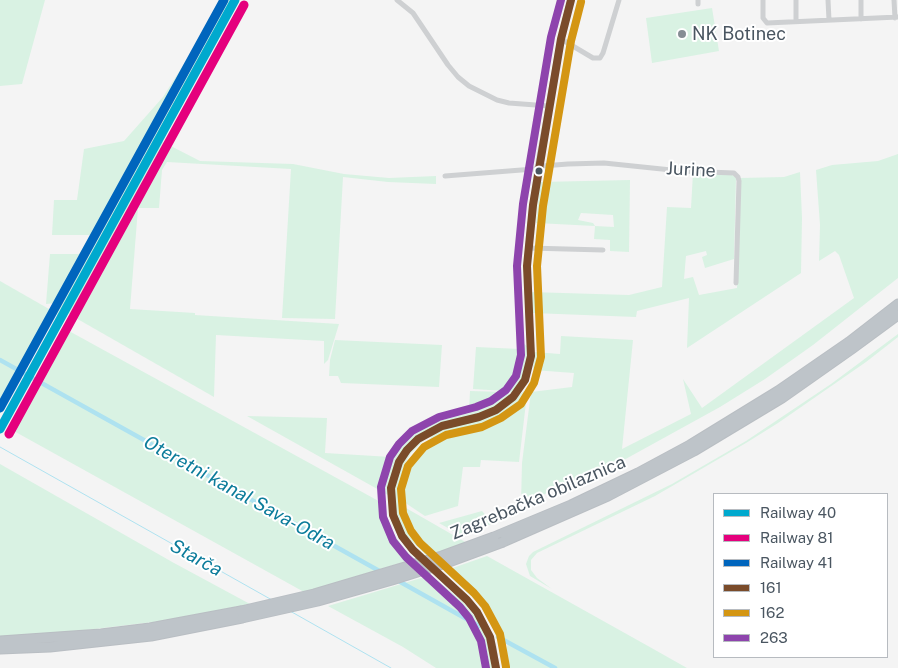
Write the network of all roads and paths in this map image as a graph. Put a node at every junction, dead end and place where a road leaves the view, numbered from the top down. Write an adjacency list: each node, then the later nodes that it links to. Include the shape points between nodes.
1 (396, 0): 14 (street, via 413,14 448,65 469,86 509,103)
2 (571, 0): 13 (main road)
3 (619, 0): 13 (street, via 600,58 593,58)
4 (763, 0): 12 (street, via 765,23)
5 (796, 0): 12 (street)
6 (828, 0): 11 (street)
7 (861, 0): 10 (street)
8 (894, 0): 9 (street)
9 (896, 17): 10 (street)
10 (861, 19): 11 (street)
11 (828, 20): 12 (street)
12 (796, 22)
13 (560, 39): 14 (main road)
14 (549, 106): 15 (main road)
15 (538, 168): 16 (street, Jurine); 17 (main road); 19 (street, Jurine, via 604,164 734,173 738,177)
16 (445, 176)
17 (529, 248): 18 (street); 25 (main road, via 527,278 531,356 521,387 496,410 442,426 418,439 399,462 391,488 393,515 402,536 477,612 490,637)
18 (603, 250)
19 (736, 283)
20 (898, 304): 22 (highway, Zagrebačka obilaznica, bridge, via 778,391 690,445 571,505 442,556)
21 (898, 315): 22 (highway, Zagrebačka obilaznica, bridge, via 790,393 694,451 608,496 446,563 318,601)
22 (241, 615): 23 (highway, Zagrebačka obilaznica, via 101,634); 24 (highway, Zagrebačka obilaznica, via 151,636)
23 (0, 641)
24 (0, 649)
25 (496, 668)

